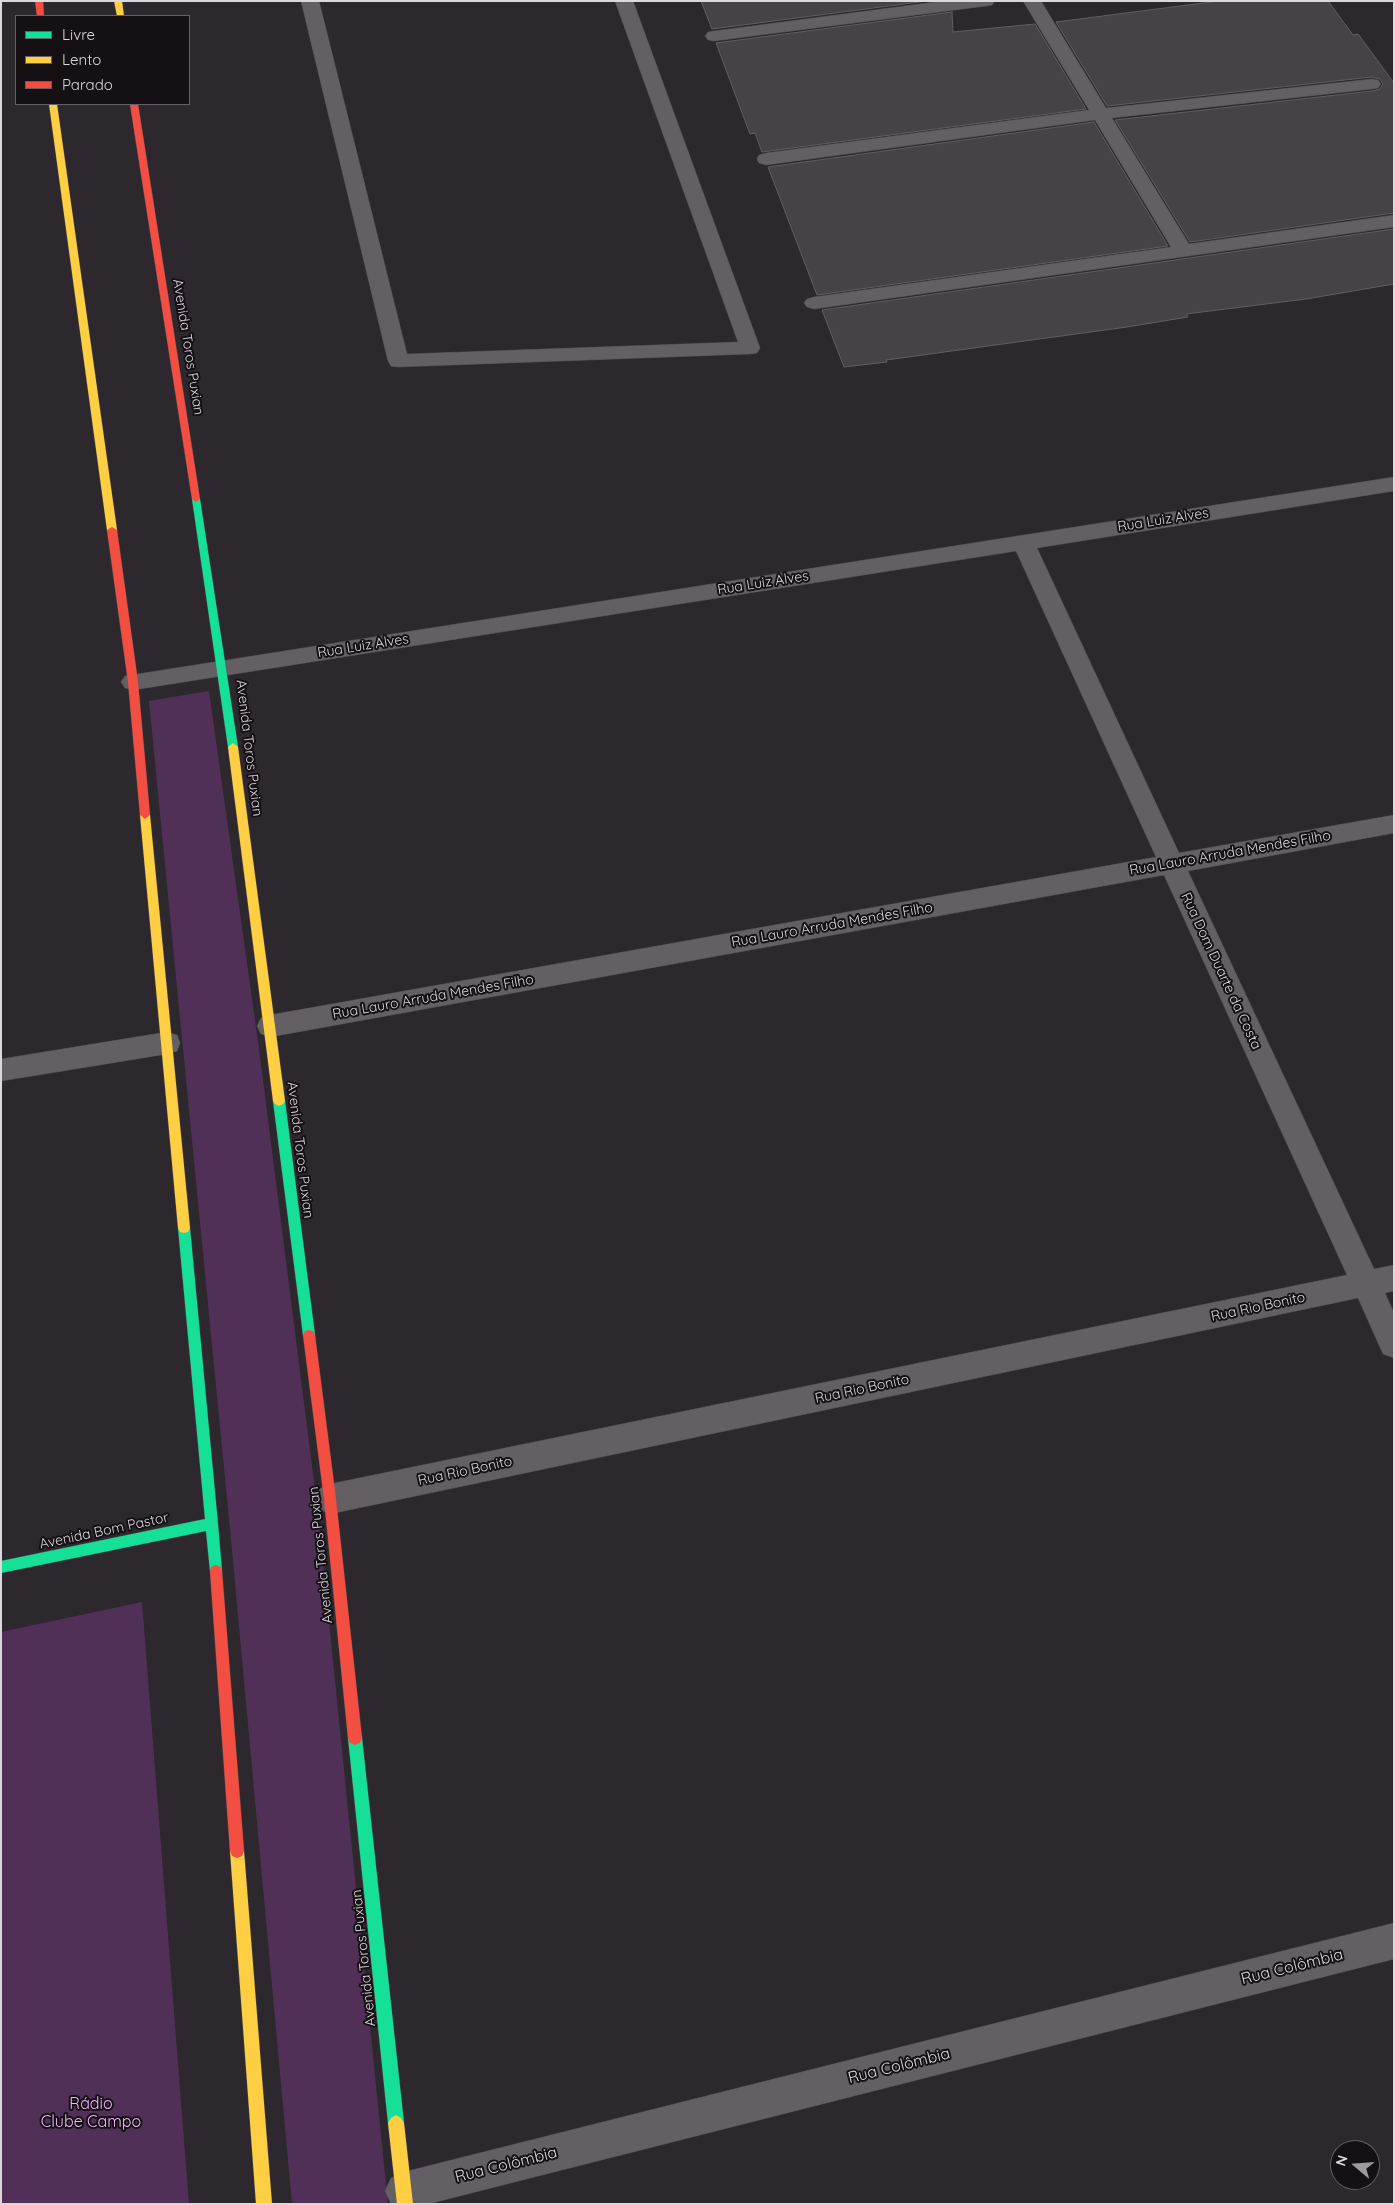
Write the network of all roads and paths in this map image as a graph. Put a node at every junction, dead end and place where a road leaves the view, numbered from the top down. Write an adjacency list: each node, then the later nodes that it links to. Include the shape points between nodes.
1 (39, 1): 7 (main road)
2 (118, 1): 8 (main road)
3 (310, 1): 4 (street, via 398,362 750,348)
4 (624, 1)
5 (986, 1): 9 (street)
6 (1032, 1): 13 (street)
7 (41, 15)
8 (120, 15)
9 (714, 36)
10 (1372, 84): 13 (street)
11 (53, 105): 21 (main road)
12 (134, 105): 20 (main road, Avenida Toros Puxian)
13 (1099, 114): 14 (street); 16 (street)
14 (766, 159)
15 (1394, 221): 16 (street)
16 (1184, 252): 17 (street)
17 (814, 303)
18 (1394, 484): 19 (street, Rua Luiz Alves)
19 (1023, 542): 20 (street, Rua Luiz Alves); 23 (street, Rua Dom Duarte da Costa)
20 (223, 668): 21 (street, Rua Luiz Alves); 24 (main road, Avenida Toros Puxian)
21 (132, 682): 25 (main road)
22 (1394, 824): 23 (street, Rua Lauro Arruda Mendes Filho)
23 (1171, 864): 24 (street, Rua Lauro Arruda Mendes Filho); 27 (street, Rua Dom Duarte da Costa)
24 (270, 1026): 29 (main road, Avenida Toros Puxian)
25 (167, 1043): 26 (street); 30 (main road)
26 (1, 1070)
27 (1380, 1281): 28 (street, Rua Dom Duarte da Costa); 29 (street, Rua Rio Bonito)
28 (1394, 1345)
29 (330, 1499): 33 (main road, Avenida Toros Puxian)
30 (212, 1524): 31 (main road, Avenida Bom Pastor); 34 (main road)
31 (1, 1567)
32 (1394, 1941): 33 (street, Rua Colômbia)
33 (405, 2197)
34 (264, 2204)

